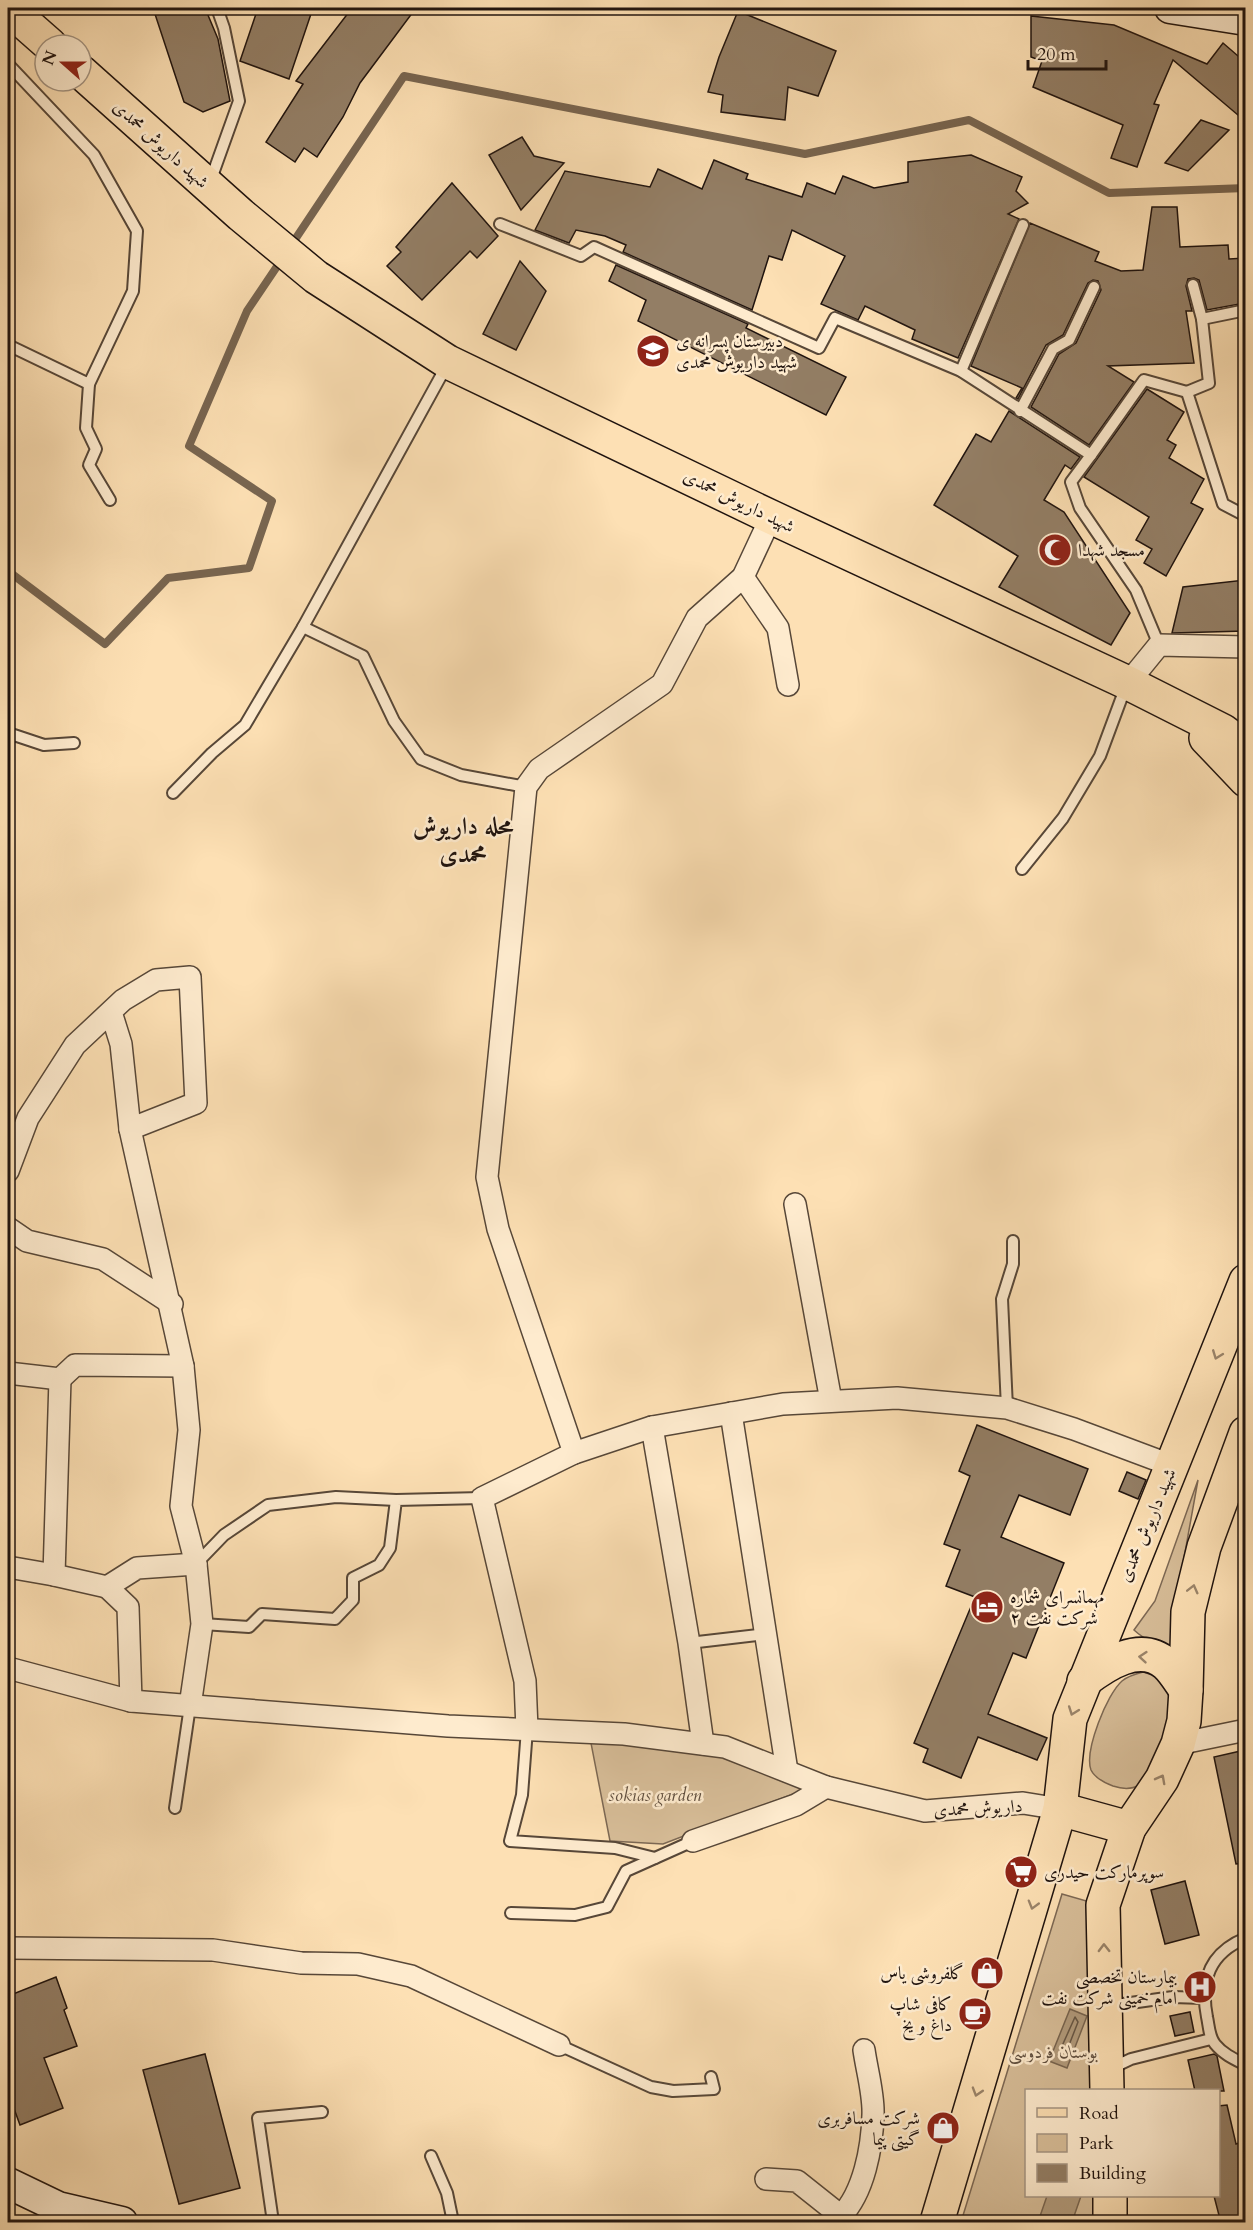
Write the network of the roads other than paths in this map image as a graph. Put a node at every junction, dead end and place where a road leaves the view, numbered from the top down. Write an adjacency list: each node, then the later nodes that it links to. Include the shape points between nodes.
1 (8, 8): 5 (main road)
2 (217, 8): 8 (lane, via 239,101)
3 (1170, 8): 4 (main road)
4 (1245, 20)
5 (36, 33)
6 (8, 64): 18 (lane, via 94,155 137,231 133,291)
7 (93, 83): 8 (main road, شهید داریوش محمدی)
8 (209, 186): 16 (main road, شهید داریوش محمدی, via 316,277)
9 (500, 224): 17 (lane, via 581,256 594,247 819,348 835,318)
10 (1023, 225): 17 (lane)
11 (1193, 285): 14 (lane)
12 (1094, 287): 20 (lane, via 1069,340 1053,349)
13 (1245, 310): 14 (lane)
14 (1202, 319): 19 (lane, via 1209,383)
15 (8, 345): 18 (lane)
16 (448, 362): 24 (main road, شهید داریوش محمدی); 26 (lane)
17 (961, 371): 20 (lane)
18 (90, 384): 22 (lane, via 86,428 96,449 89,465)
19 (1187, 392): 21 (lane, via 1144,380); 23 (lane, via 1223,504)
20 (1020, 411): 21 (lane)
21 (1091, 455): 27 (lane, via 1071,482 1080,508 1136,590)
22 (110, 501)
23 (1245, 516)
24 (771, 517): 25 (street); 29 (main road, شهید داریوش محمدی)
25 (743, 577): 30 (street, via 778,628); 36 (street, via 697,618 662,684 539,768)
26 (303, 627): 36 (lane, via 363,656 394,721 421,759 461,775); 37 (lane, via 245,725)
27 (1159, 645): 28 (street); 29 (street)
28 (1245, 647)
29 (1128, 683): 31 (main road, شهید داریوش محمدی); 38 (lane, via 1100,756 1064,818)
30 (788, 685)
31 (1173, 705): 34 (main road, شهید داریوش محمدی, via 1223,731); 35 (main road, شهید داریوش محمدی)
32 (8, 733): 33 (lane, via 44,745)
33 (74, 742)
34 (1245, 748)
35 (1245, 780)
36 (526, 787): 55 (street, via 488,1177 498,1229)
37 (173, 793)
38 (1022, 869)
39 (111, 1012): 40 (street, via 121,1044); 40 (street, via 156,980 190,977 196,1103); 41 (street, via 75,1045 28,1118)
40 (130, 1129): 46 (street)
41 (8, 1171)
42 (795, 1204): 50 (street)
43 (8, 1228): 46 (street, via 27,1241 103,1259)
44 (1013, 1241): 51 (lane, via 1013,1264 1002,1299)
45 (1245, 1281): 56 (main road, شهید داریوش محمدی, one-way to 56)
46 (172, 1304): 47 (street)
47 (183, 1366): 49 (street, via 75,1365); 59 (street, via 189,1430 182,1506)
48 (8, 1373): 49 (street)
49 (60, 1379): 61 (street)
50 (831, 1401): 51 (street, via 897,1398); 52 (street)
51 (1007, 1408): 56 (street)
52 (731, 1413): 53 (street); 64 (street)
53 (652, 1427): 55 (street); 65 (street)
54 (1245, 1433): 68 (main road, one-way to 54, via 1188,1612 1204,1547)
55 (574, 1453): 57 (street)
56 (1173, 1466): 67 (main road, شهید داریوش محمدی)
57 (482, 1498): 58 (lane); 71 (street, via 525,1681)
58 (396, 1500): 59 (lane, via 336,1497 268,1505 224,1535); 63 (lane, via 390,1548 379,1565 353,1578 353,1600 335,1619 262,1614 249,1627)
59 (196, 1564): 62 (street, via 137,1568); 63 (street)
60 (8, 1567): 61 (street)
61 (54, 1575): 62 (street)
62 (107, 1587): 69 (street, via 128,1607)
63 (202, 1624): 70 (street)
64 (766, 1634): 65 (lane); 75 (street)
65 (689, 1643): 73 (street)
66 (8, 1668): 69 (street, داریوش محمدی)
67 (1084, 1681): 68 (main road, one-way to 67, via 1165,1663 1149,1656 1129,1656 1108,1663); 78 (main road, شهید داریوش محمدی, one-way to 78, via 1070,1719)
68 (1186, 1690): 74 (main road)
69 (131, 1701): 70 (street, داریوش محمدی)
70 (190, 1706): 71 (street, داریوش محمدی); 77 (lane)
71 (527, 1729): 73 (street, داریوش محمدی, via 624,1734); 81 (lane, via 522,1795 510,1841 615,1848)
72 (1245, 1730): 74 (street)
73 (703, 1744): 75 (street, داریوش محمدی, via 725,1747)
74 (1178, 1744): 79 (main road, one-way to 74, via 1162,1779)
75 (787, 1771): 76 (street, داریوش محمدی)
76 (826, 1787): 78 (street, داریوش محمدی, via 925,1811 1023,1803); 80 (street, via 796,1805)
77 (175, 1808)
78 (1060, 1809): 79 (main road); 102 (main road, شهید داریوش محمدی, one-way to 102)
79 (1129, 1828): 86 (main road, one-way to 79, via 1104,1905)
80 (693, 1841): 81 (lane)
81 (656, 1858): 82 (lane, via 626,1871 607,1907 575,1915)
82 (511, 1913)
83 (1245, 1938): 85 (lane, via 1216,1957)
84 (8, 1948): 88 (street, via 213,1950 301,1963 358,1964 411,1976)
85 (1203, 1998): 86 (lane, via 1173,1996); 87 (lane)
86 (1106, 2006): 92 (main road)
87 (1211, 2039): 90 (lane, via 1227,2056); 92 (lane, via 1131,2059)
88 (559, 2045): 91 (lane, via 651,2087 673,2091 714,2089)
89 (864, 2050): 98 (street, via 873,2114 866,2167 851,2205)
90 (1245, 2065)
91 (711, 2077)
92 (1107, 2080)
93 (322, 2112): 100 (lane, via 258,2118)
94 (431, 2156): 101 (lane, via 447,2193)
95 (766, 2179): 98 (street, via 797,2181)
96 (8, 2183): 99 (main road, via 58,2207)
97 (1110, 2197): 103 (main road)
98 (840, 2219)
99 (122, 2223)
100 (273, 2223)
101 (453, 2223)
102 (937, 2223)
103 (1110, 2223)

